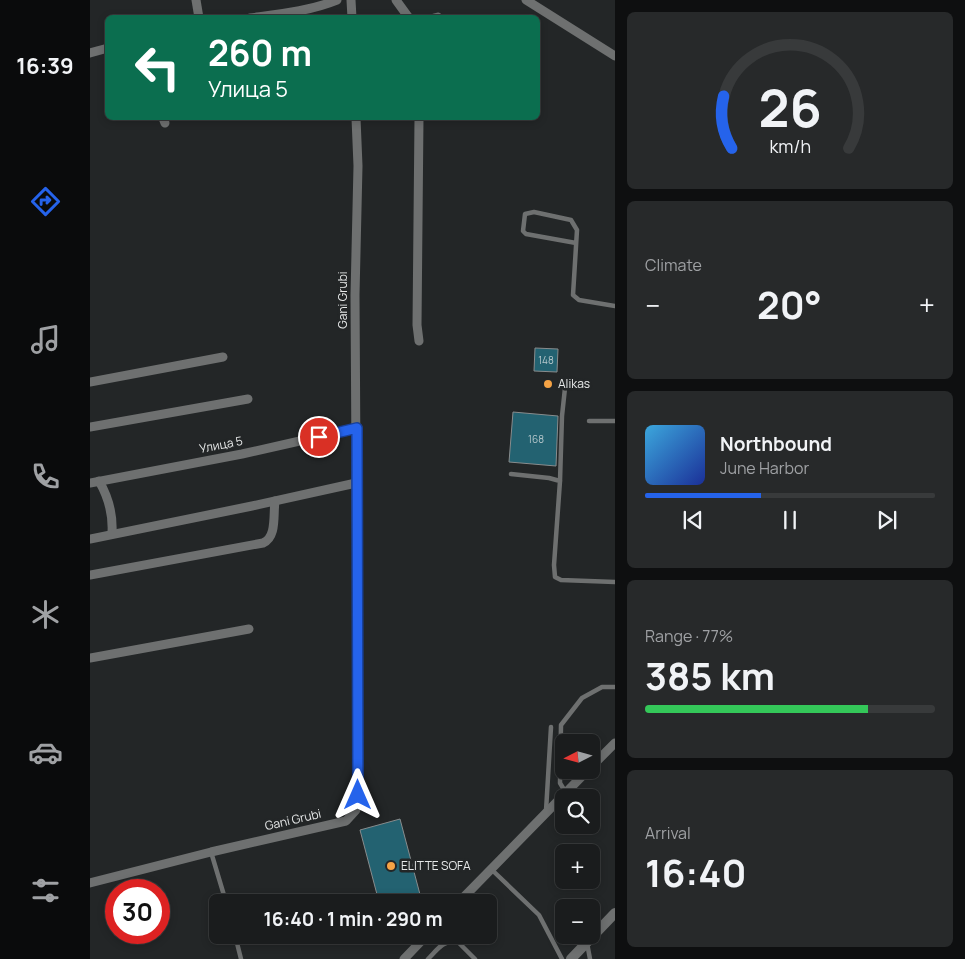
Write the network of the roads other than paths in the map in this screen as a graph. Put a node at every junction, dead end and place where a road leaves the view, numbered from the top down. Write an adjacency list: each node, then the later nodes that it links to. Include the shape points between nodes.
1 (196, 0): 8 (street)
2 (304, 0): 7 (street)
3 (338, 0): 7 (street)
4 (351, 0): 10 (street)
5 (396, 0): 11 (street)
6 (526, 0): 14 (street)
7 (304, 10): 9 (street)
8 (198, 15)
9 (270, 15)
10 (352, 15)
11 (408, 15)
12 (105, 49): 13 (street)
13 (90, 53)
14 (615, 56)
15 (356, 120): 27 (street, Gani Grubi)
16 (419, 120): 19 (street)
17 (576, 243): 17 (lane, via 576,226 571,220 534,212 526,214 523,231 526,234); 18 (lane, via 573,295 579,300)
18 (615, 306)
19 (419, 341)
20 (223, 357): 21 (street)
21 (90, 382)
22 (565, 388): 30 (lane)
23 (248, 399): 26 (street)
24 (589, 421): 25 (lane)
25 (615, 422)
26 (90, 428)
27 (357, 428): 29 (street, Улица 5); 31 (street, Gani Grubi)
28 (511, 474): 30 (lane)
29 (95, 482): 33 (street, via 105,492 110,506)
30 (560, 482): 36 (lane, via 555,577)
31 (356, 484): 32 (street); 48 (street, Gani Grubi, via 356,810 346,821)
32 (275, 502): 33 (street); 35 (street, via 272,536 263,543)
33 (112, 534): 34 (street)
34 (90, 539)
35 (90, 575)
36 (615, 582)
37 (249, 629): 38 (street)
38 (90, 658)
39 (615, 687): 44 (lane, via 602,687 582,698 561,725 560,783)
40 (552, 727): 47 (lane)
41 (615, 743): 42 (street)
42 (600, 758)
43 (579, 779): 45 (street)
44 (564, 789)
45 (570, 789)
46 (555, 804): 47 (street)
47 (546, 813): 49 (street)
48 (212, 852): 50 (street, Gani Grubi); 51 (lane)
49 (491, 869): 52 (street); 63 (lane, via 538,915)
50 (90, 883)
51 (224, 894)
52 (467, 894)
53 (615, 913): 54 (street)
54 (600, 929)
55 (237, 944): 59 (lane)
56 (418, 944): 60 (street)
57 (586, 944): 64 (street)
58 (587, 944): 65 (lane)
59 (241, 959)
60 (404, 959)
61 (428, 959): 62 (lane, via 450,941 458,941)
62 (475, 959)
63 (562, 959)
64 (571, 959)
65 (590, 959)

